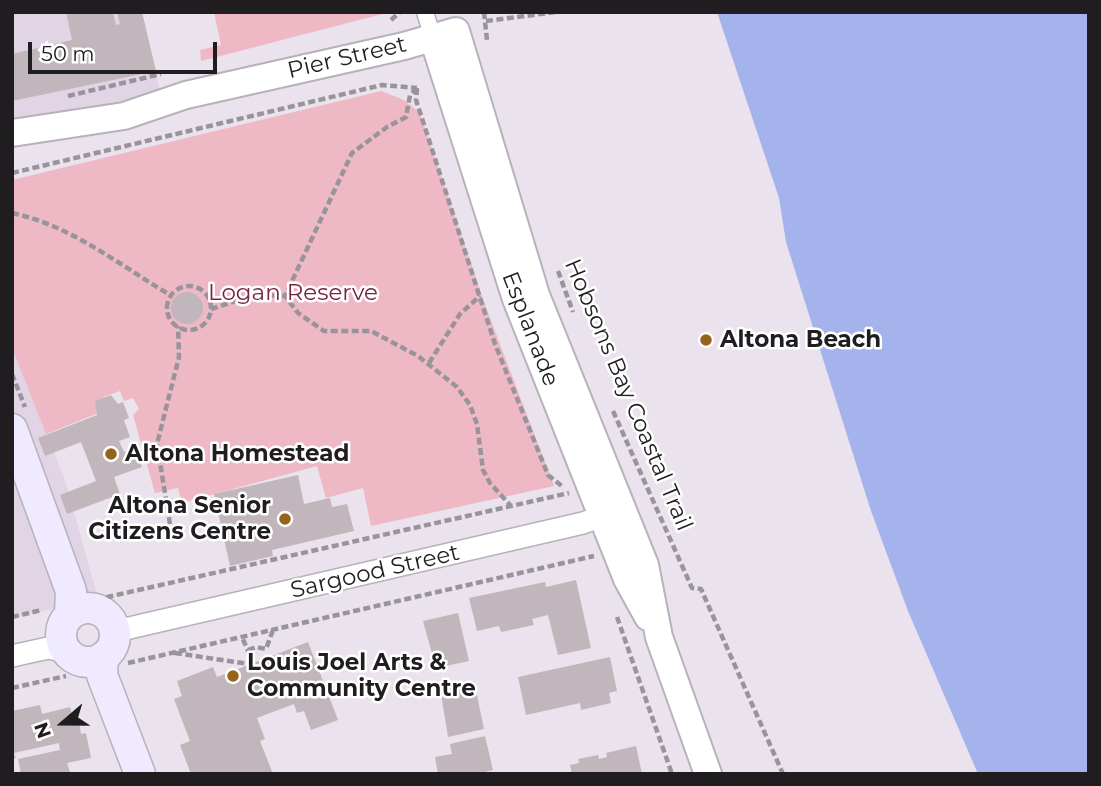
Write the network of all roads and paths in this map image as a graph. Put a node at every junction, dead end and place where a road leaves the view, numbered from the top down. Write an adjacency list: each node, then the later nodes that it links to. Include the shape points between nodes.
1 (400, 12): 5 (path)
2 (425, 12): 7 (street, Esplanade)
3 (484, 12): 6 (path)
4 (555, 12): 6 (path)
5 (395, 20)
6 (486, 21): 8 (path)
7 (446, 27): 10 (street, Pier Street, via 186,95 124,116); 29 (street, Esplanade, via 536,295)
8 (487, 43)
9 (417, 88): 13 (path, via 382,85); 17 (path, via 410,95 406,117 352,153); 18 (path, via 416,100)
10 (75, 125): 11 (street, Pier Street); 12 (street, Pier Street)
11 (12, 133)
12 (12, 144)
13 (12, 173)
14 (12, 213): 16 (path, via 64,229)
15 (557, 267): 20 (path, Hobsons Bay Coastal Trail)
16 (170, 295): 19 (path, via 195,286 206,295); 21 (path, via 168,316)
17 (285, 296): 19 (path, via 254,295); 22 (path, via 298,313 324,331 371,331)
18 (480, 296): 22 (path, via 460,314); 26 (path, via 548,475)
19 (211, 309): 21 (path, via 200,327)
20 (575, 316)
21 (178, 326): 30 (path, via 179,357 157,444)
22 (429, 363): 28 (path, via 470,405 483,470)
23 (608, 400): 47 (path, Hobsons Bay Coastal Trail, via 692,588 701,589)
24 (12, 429): 38 (main road)
25 (561, 473): 26 (path)
26 (558, 483): 27 (path); 29 (path)
27 (551, 497)
28 (511, 506)
29 (603, 516): 31 (path); 38 (street, Sargood Street); 46 (street, Esplanade, via 645,565 659,637)
30 (170, 524)
31 (595, 556): 32 (path); 35 (path)
32 (599, 568)
33 (615, 614): 45 (path)
34 (12, 617): 38 (path)
35 (274, 629): 37 (path); 40 (path, via 266,649)
36 (202, 637): 39 (path)
37 (242, 637): 39 (path); 40 (path)
38 (86, 639): 41 (path); 42 (street, Sargood Street); 43 (path); 44 (main road)
39 (204, 646): 41 (path)
40 (248, 650): 41 (path, via 249,664)
41 (172, 653)
42 (12, 656)
43 (12, 688)
44 (140, 774)
45 (672, 774)
46 (708, 774)
47 (783, 774)

